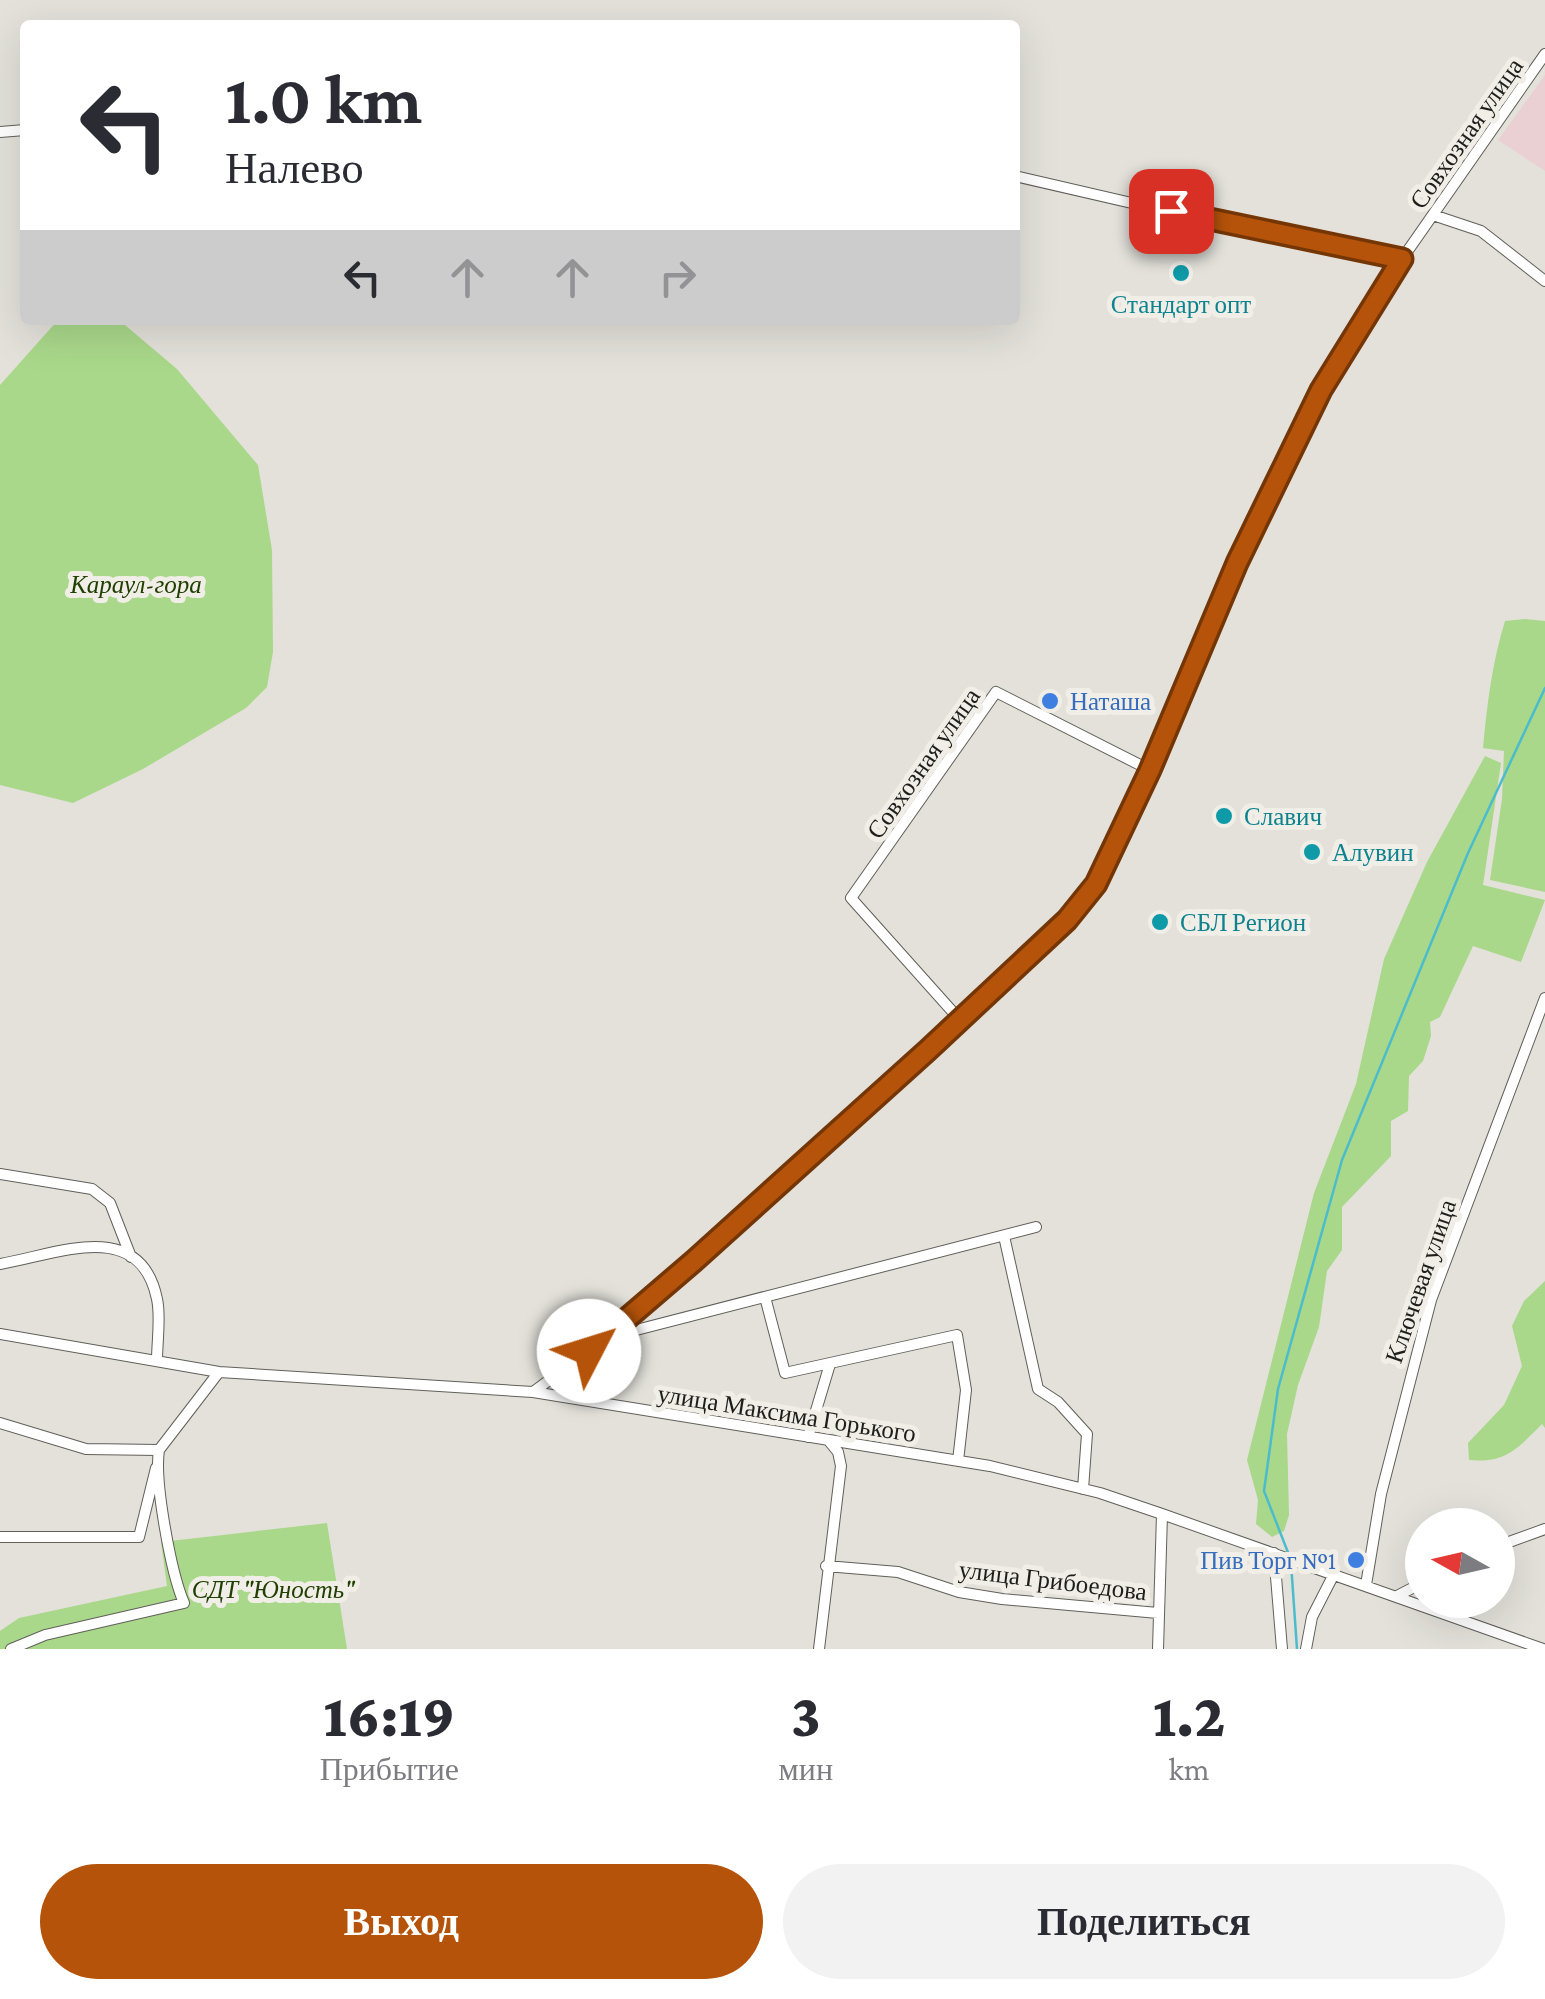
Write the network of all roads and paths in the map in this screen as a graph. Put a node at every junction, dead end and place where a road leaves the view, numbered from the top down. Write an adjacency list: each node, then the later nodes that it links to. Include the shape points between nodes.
1 (1545, 54): 3 (street, Совхозная улица)
2 (1020, 177): 4 (street)
3 (1434, 215): 4 (street, Совхозная улица); 5 (street, via 1482,231)
4 (1402, 259): 6 (street, Совхозная улица, via 1321,390 1237,563)
5 (1545, 280)
6 (1150, 770): 8 (street, Совхозная улица, via 1096,884); 8 (street, Совхозная улица, via 996,692 852,898)
7 (1545, 998): 35 (street, Ключевая улица, via 1431,1300 1381,1494)
8 (960, 1020): 16 (street, Совхозная улица)
9 (0, 1174): 12 (street, via 92,1189 110,1203)
10 (1036, 1228): 11 (street)
11 (1004, 1236): 14 (street); 27 (street, via 1038,1389 1087,1434)
12 (132, 1258): 13 (street, via 116,1247 88,1245); 17 (street, via 157,1298)
13 (0, 1264)
14 (765, 1297): 16 (street); 18 (street, via 785,1373)
15 (0, 1334): 17 (street, улица Максима Горького)
16 (608, 1337): 20 (street, Совхозная улица)
17 (157, 1361): 19 (street, улица Максима Горького)
18 (830, 1364): 22 (street); 25 (street, via 957,1335 966,1390)
19 (219, 1372): 20 (street, улица Максима Горького); 24 (street)
20 (533, 1392): 22 (street, улица Максима Горького)
21 (0, 1423): 24 (street, via 86,1448)
22 (808, 1437): 23 (street, улица Максима Горького)
23 (829, 1440): 25 (street, улица Максима Горького); 33 (street, via 840,1466)
24 (159, 1450): 26 (street)
25 (958, 1461): 27 (street, улица Максима Горького)
26 (157, 1464): 30 (street, via 139,1536); 39 (street, via 184,1602)
27 (1083, 1489): 28 (street, улица Максима Горького)
28 (1162, 1514): 32 (street, улица Максима Горького); 38 (street)
29 (1545, 1529): 31 (street)
30 (0, 1537)
31 (1515, 1540)
32 (1274, 1553): 34 (street, улица Максима Горького); 42 (street)
33 (826, 1566): 38 (street, улица Грибоедова, via 898,1572 974,1594); 40 (street)
34 (1334, 1574): 35 (street, улица Максима Горького); 43 (street, via 1312,1617)
35 (1366, 1586): 37 (street, улица Максима Горького)
36 (1405, 1592): 37 (street)
37 (1397, 1596): 44 (street, улица Максима Горького)
38 (1158, 1612): 41 (street)
39 (11, 1649)
40 (818, 1649)
41 (1158, 1649)
42 (1282, 1649)
43 (1306, 1649)
44 (1543, 1649)

